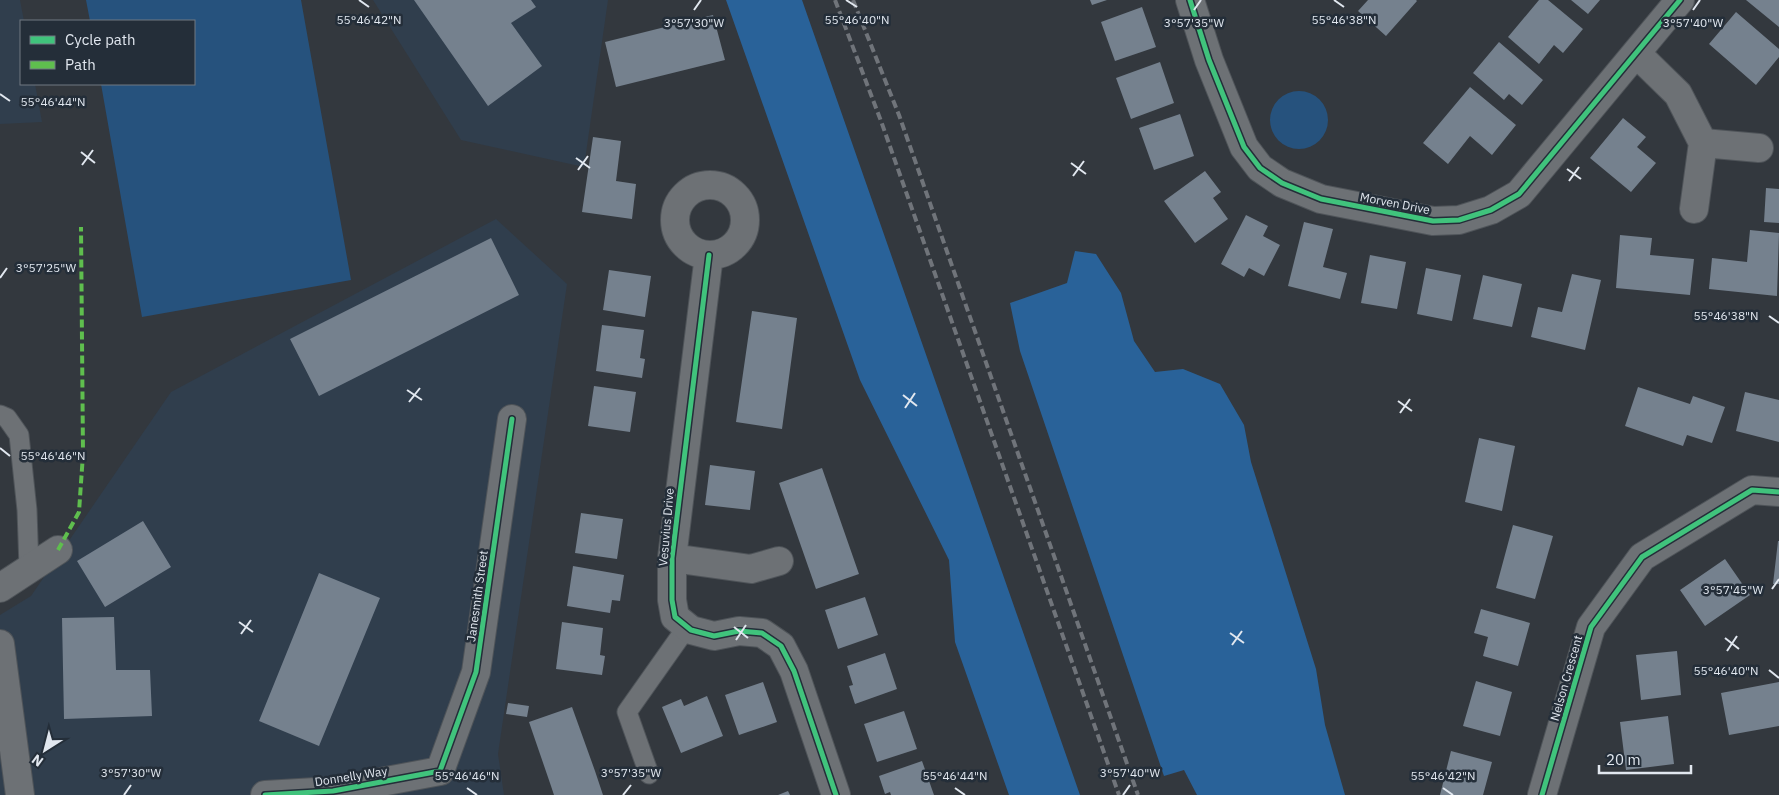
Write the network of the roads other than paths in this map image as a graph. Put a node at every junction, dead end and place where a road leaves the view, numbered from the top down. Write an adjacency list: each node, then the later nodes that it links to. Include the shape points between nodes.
1 (1190, 0): 3 (street, Morven Drive, via 1208,60 1244,147 1260,168 1282,183 1321,199 1433,221 1459,220 1491,210 1519,194)
2 (1680, 0): 3 (street, Morven Drive)
3 (1636, 53): 4 (street, via 1678,94)
4 (1703, 143): 5 (street); 6 (street)
5 (1759, 148)
6 (1694, 208)
7 (709, 255): 12 (street, Vesuvius Drive)
8 (0, 415): 14 (lane, via 7,418 19,435)
9 (512, 419): 18 (street, Janesmith Street, via 476,672)
10 (1779, 492): 24 (street, Nelson Crescent, via 1752,490 1642,557 1591,627)
11 (58, 550): 14 (street)
12 (672, 558): 13 (street, via 751,569); 16 (street, Vesuvius Drive, via 675,617)
13 (779, 560)
14 (30, 568): 15 (street)
15 (0, 588)
16 (687, 627): 19 (lane, via 628,712); 23 (street, via 714,636 739,631 762,633 781,646 794,671)
17 (0, 644): 21 (street)
18 (440, 771): 20 (street, Donnelly Way)
19 (649, 774)
20 (333, 793): 22 (street, Donnelly Way)
21 (20, 795)
22 (265, 795)
23 (836, 795)
24 (1544, 795)

